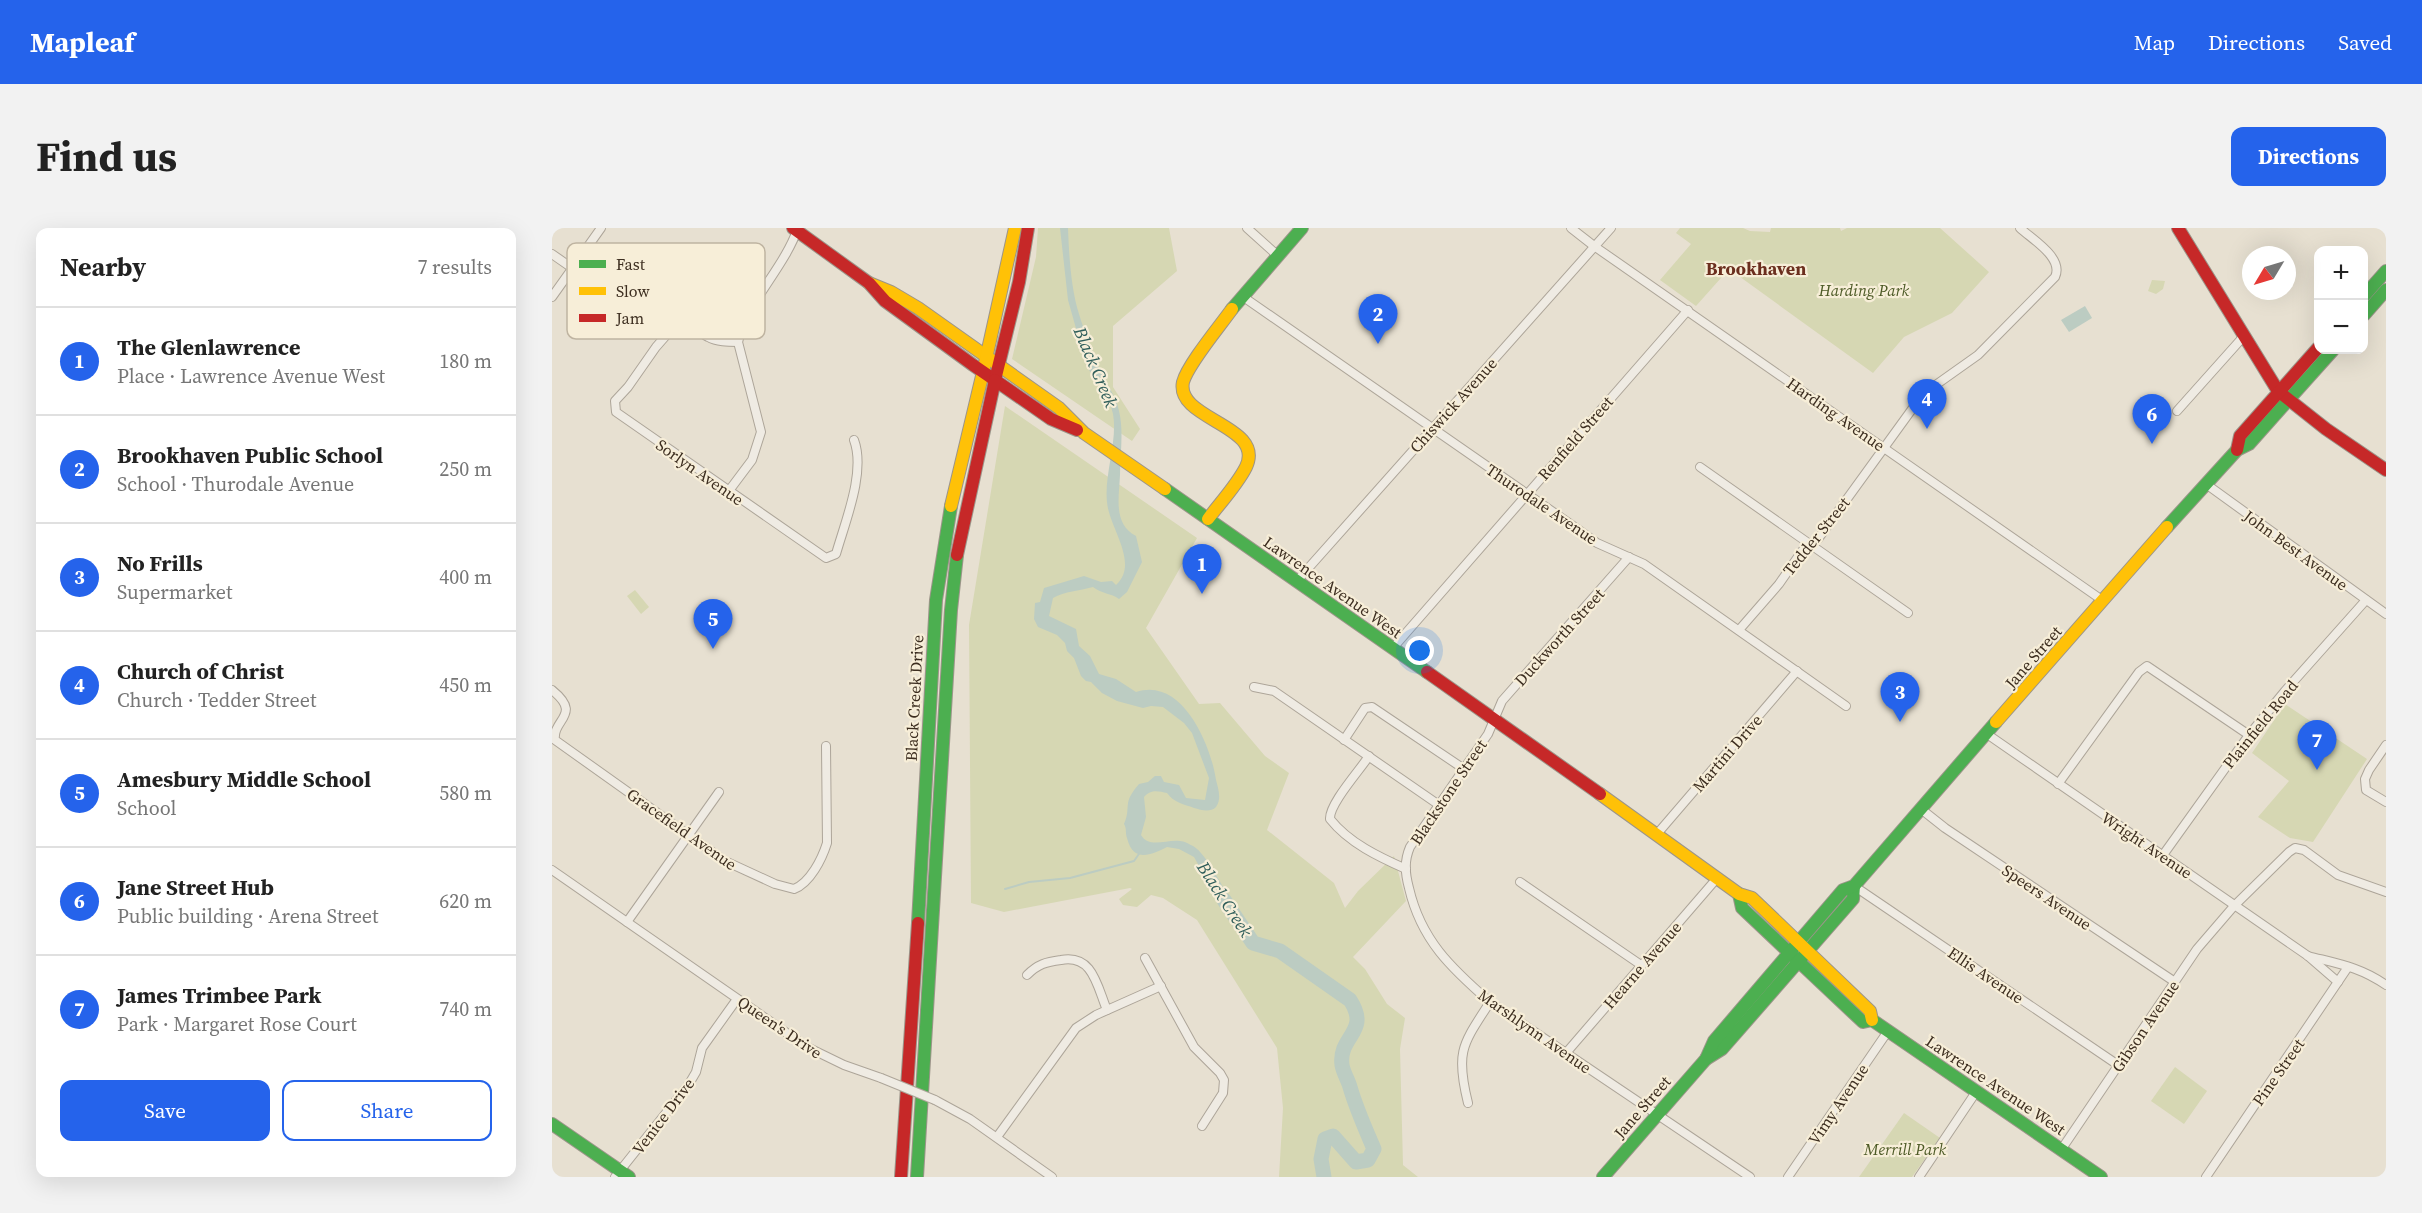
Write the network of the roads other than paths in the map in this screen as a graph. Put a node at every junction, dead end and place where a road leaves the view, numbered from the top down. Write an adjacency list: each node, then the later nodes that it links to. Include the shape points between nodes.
1 (601, 228): 11 (street)
2 (1015, 228): 33 (main road, Black Creek Drive)
3 (1028, 228): 34 (main road, Black Creek Drive)
4 (1247, 228): 14 (street)
5 (1302, 228): 14 (main road)
6 (1571, 228): 12 (street, Harding Avenue)
7 (1611, 228): 12 (street, Chiswick Avenue)
8 (2020, 228): 43 (street, Tedder Street, via 2056,260 2055,277 1978,355 1923,394)
9 (2178, 228): 26 (main road)
10 (796, 229): 18 (main road, Lawrence Avenue West); 19 (street, via 789,252)
11 (590, 243)
12 (1594, 246): 24 (street, Harding Avenue); 40 (street, Chiswick Avenue)
13 (552, 254): 15 (street)
14 (1277, 255): 22 (main road)
15 (567, 264)
16 (2386, 271): 21 (main road)
17 (567, 275): 23 (street)
18 (869, 283): 33 (main road, Lawrence Avenue West, via 918,308); 35 (main road, Lawrence Avenue West, via 885,301)
19 (765, 288)
20 (2386, 290): 25 (main road)
21 (2368, 291)
22 (1242, 296): 40 (street, Thurodale Avenue); 50 (main road, via 1189,370 1183,387 1191,404 1250,450 1251,458)
23 (552, 297)
24 (1688, 310): 43 (street, Harding Avenue); 49 (street, Renfield Street)
25 (2368, 310)
26 (2244, 336): 37 (main road); 39 (street)
27 (663, 339): 48 (street, Sorlyn Avenue, via 615,401 615,408 619,416)
28 (716, 339): 30 (street, Sorlyn Avenue)
29 (739, 339): 30 (street)
30 (738, 342): 48 (street, via 762,432 752,460)
31 (2314, 353): 37 (main road, Jane Street)
32 (2329, 354): 38 (main road, Jane Street)
33 (986, 357): 34 (main road, Lawrence Avenue West); 35 (main road, Black Creek Drive)
34 (999, 366): 36 (main road, Black Creek Drive); 41 (main road, Lawrence Avenue West, via 1059,408)
35 (983, 372): 36 (main road, Lawrence Avenue West); 119 (main road, Black Creek Drive, via 946,529 936,600)
36 (996, 380): 41 (main road, Lawrence Avenue West, via 1052,419); 120 (main road, Black Creek Drive, via 959,539 951,610)
37 (2278, 391): 38 (main road); 44 (main road, Jane Street, via 2240,436)
38 (2288, 400): 44 (main road, Jane Street, via 2248,444); 46 (main road)
39 (2177, 411)
40 (1432, 428): 49 (street, Thurodale Avenue); 53 (street, Chiswick Avenue)
41 (1084, 433): 50 (main road, Lawrence Avenue West)
42 (854, 440): 48 (street, Sorlyn Avenue, via 858,472 836,554 826,558)
43 (1885, 448): 51 (street, Tedder Street); 54 (street, Harding Avenue)
44 (2237, 450): 47 (main road, Jane Street)
45 (1700, 467): 51 (street)
46 (2386, 470)
47 (2206, 484): 54 (main road, Jane Street); 55 (street, John Best Avenue)
48 (728, 492)
49 (1527, 493): 52 (street, Thurodale Avenue, via 1597,543); 59 (street, Renfield Street)
50 (1208, 519): 53 (main road, Lawrence Avenue West)
51 (1810, 544): 56 (street); 58 (street, Tedder Street)
52 (1629, 557): 58 (street, Thurodale Avenue); 64 (street, Duckworth Street, via 1502,700)
53 (1296, 582): 59 (main road, Lawrence Avenue West)
54 (2102, 600): 65 (main road, Jane Street)
55 (2366, 600): 57 (street, John Best Avenue); 66 (street, Plainfield Road)
56 (1908, 613)
57 (2386, 614)
58 (1739, 630): 60 (street, Thurodale Avenue)
59 (1392, 649): 64 (main road, Lawrence Avenue West)
60 (1797, 671): 63 (street, Thurodale Avenue); 77 (street, Martini Drive)
61 (1254, 687): 67 (street, via 1274,691)
62 (552, 690): 78 (street, Gracefield Avenue, via 566,706 555,740)
63 (1846, 706)
64 (1493, 720): 71 (street, Blackstone Street); 77 (main road, Lawrence Avenue West)
65 (1987, 734): 72 (street, Wright Avenue); 76 (main road, Jane Street)
66 (2249, 735): 72 (street, via 2147,666); 79 (street, Plainfield Road)
67 (1344, 740): 70 (street); 71 (street, via 1365,708 1372,706)
68 (826, 746): 78 (street, Gracefield Avenue, via 827,843 810,878 799,888 775,884 738,868)
69 (2386, 746): 74 (street, via 2365,779 2366,790)
70 (1369, 756): 75 (street); 80 (street, via 1329,814 1330,819 1354,841)
71 (1464, 769): 75 (street, Blackstone Street)
72 (2058, 784): 79 (street, Wright Avenue)
73 (719, 792): 78 (street)
74 (2386, 802)
75 (1439, 805): 80 (street, Blackstone Street, via 1410,847)
76 (1921, 808): 84 (main road, Jane Street); 99 (street, Speers Avenue)
77 (1657, 834): 82 (main road, Lawrence Avenue West)
78 (690, 835): 88 (street)
79 (2163, 855): 87 (street, Wright Avenue)
80 (1406, 869): 89 (street, Blackstone Street)
81 (552, 870): 88 (street, Queen's Drive)
82 (1718, 877): 86 (main road, Lawrence Avenue West); 96 (street, Hearne Avenue)
83 (1520, 882): 96 (street)
84 (1854, 886): 90 (main road, Jane Street, via 1843,890); 91 (main road, Jane Street, via 1853,899); 110 (street, Ellis Avenue)
85 (2386, 892): 87 (street, Gibson Avenue, via 2338,875 2304,850 2295,848)
86 (1739, 894): 90 (main road, Lawrence Avenue West, via 1752,897); 92 (main road, Lawrence Avenue West, via 1742,908)
87 (2234, 906): 93 (street, Wright Avenue); 99 (street, Gibson Avenue)
88 (627, 922): 103 (street, Queen's Drive)
89 (1425, 933): 104 (street, Marshlynn Avenue)
90 (1798, 940): 91 (main road, Lawrence Avenue West); 92 (main road, Jane Street)
91 (1809, 951): 95 (main road, Jane Street); 106 (main road, Lawrence Avenue West, via 1870,1011)
92 (1788, 952): 95 (main road, Lawrence Avenue West); 109 (main road, Jane Street, via 1714,1041)
93 (2308, 956): 97 (street, Wright Avenue); 100 (street, Wright Avenue)
94 (1145, 958): 102 (street)
95 (1799, 962): 106 (main road, Lawrence Avenue West, via 1863,1022); 109 (main road, Jane Street, via 1722,1049)
96 (1641, 965): 108 (street, Hearne Avenue)
97 (2348, 967): 100 (street, Pine Street); 101 (street, Wright Avenue, via 2367,972)
98 (1027, 975): 105 (street, via 1041,963 1078,959 1090,969)
99 (2175, 982): 110 (street, Gibson Avenue)
100 (2338, 982): 127 (street, Pine Street)
101 (2386, 985)
102 (1161, 986): 105 (street); 115 (street, via 1194,1047 1224,1080 1223,1093)
103 (737, 999): 116 (street, Queen's Drive, bridge, via 824,1057 935,1100); 118 (street, Venice Drive, via 702,1048 689,1084)
104 (1490, 1002): 108 (street, Marshlynn Avenue); 112 (street, via 1465,1041 1461,1064)
105 (1107, 1010): 116 (street, via 1087,1020 1068,1038)
106 (1872, 1020): 107 (main road, Lawrence Avenue West)
107 (1888, 1031): 111 (main road, Lawrence Avenue West); 124 (street, Vimy Avenue)
108 (1566, 1053): 113 (street, Marshlynn Avenue)
109 (1706, 1059): 113 (main road, Jane Street)
110 (2118, 1065): 117 (street, Gibson Avenue)
111 (1976, 1092): 117 (main road, Lawrence Avenue West); 125 (street)
112 (1468, 1103)
113 (1657, 1114): 122 (main road, Jane Street); 123 (street, Marshlynn Avenue)
114 (552, 1124): 118 (main road)
115 (1202, 1126)
116 (997, 1137): 121 (street, Queen's Drive)
117 (2061, 1150): 126 (main road, Lawrence Avenue West)
118 (622, 1175)
119 (901, 1177)
120 (917, 1177)
121 (1052, 1177)
122 (1603, 1177)
123 (1749, 1177)
124 (1788, 1177)
125 (1920, 1177)
126 (2101, 1177)
127 (2206, 1177)

